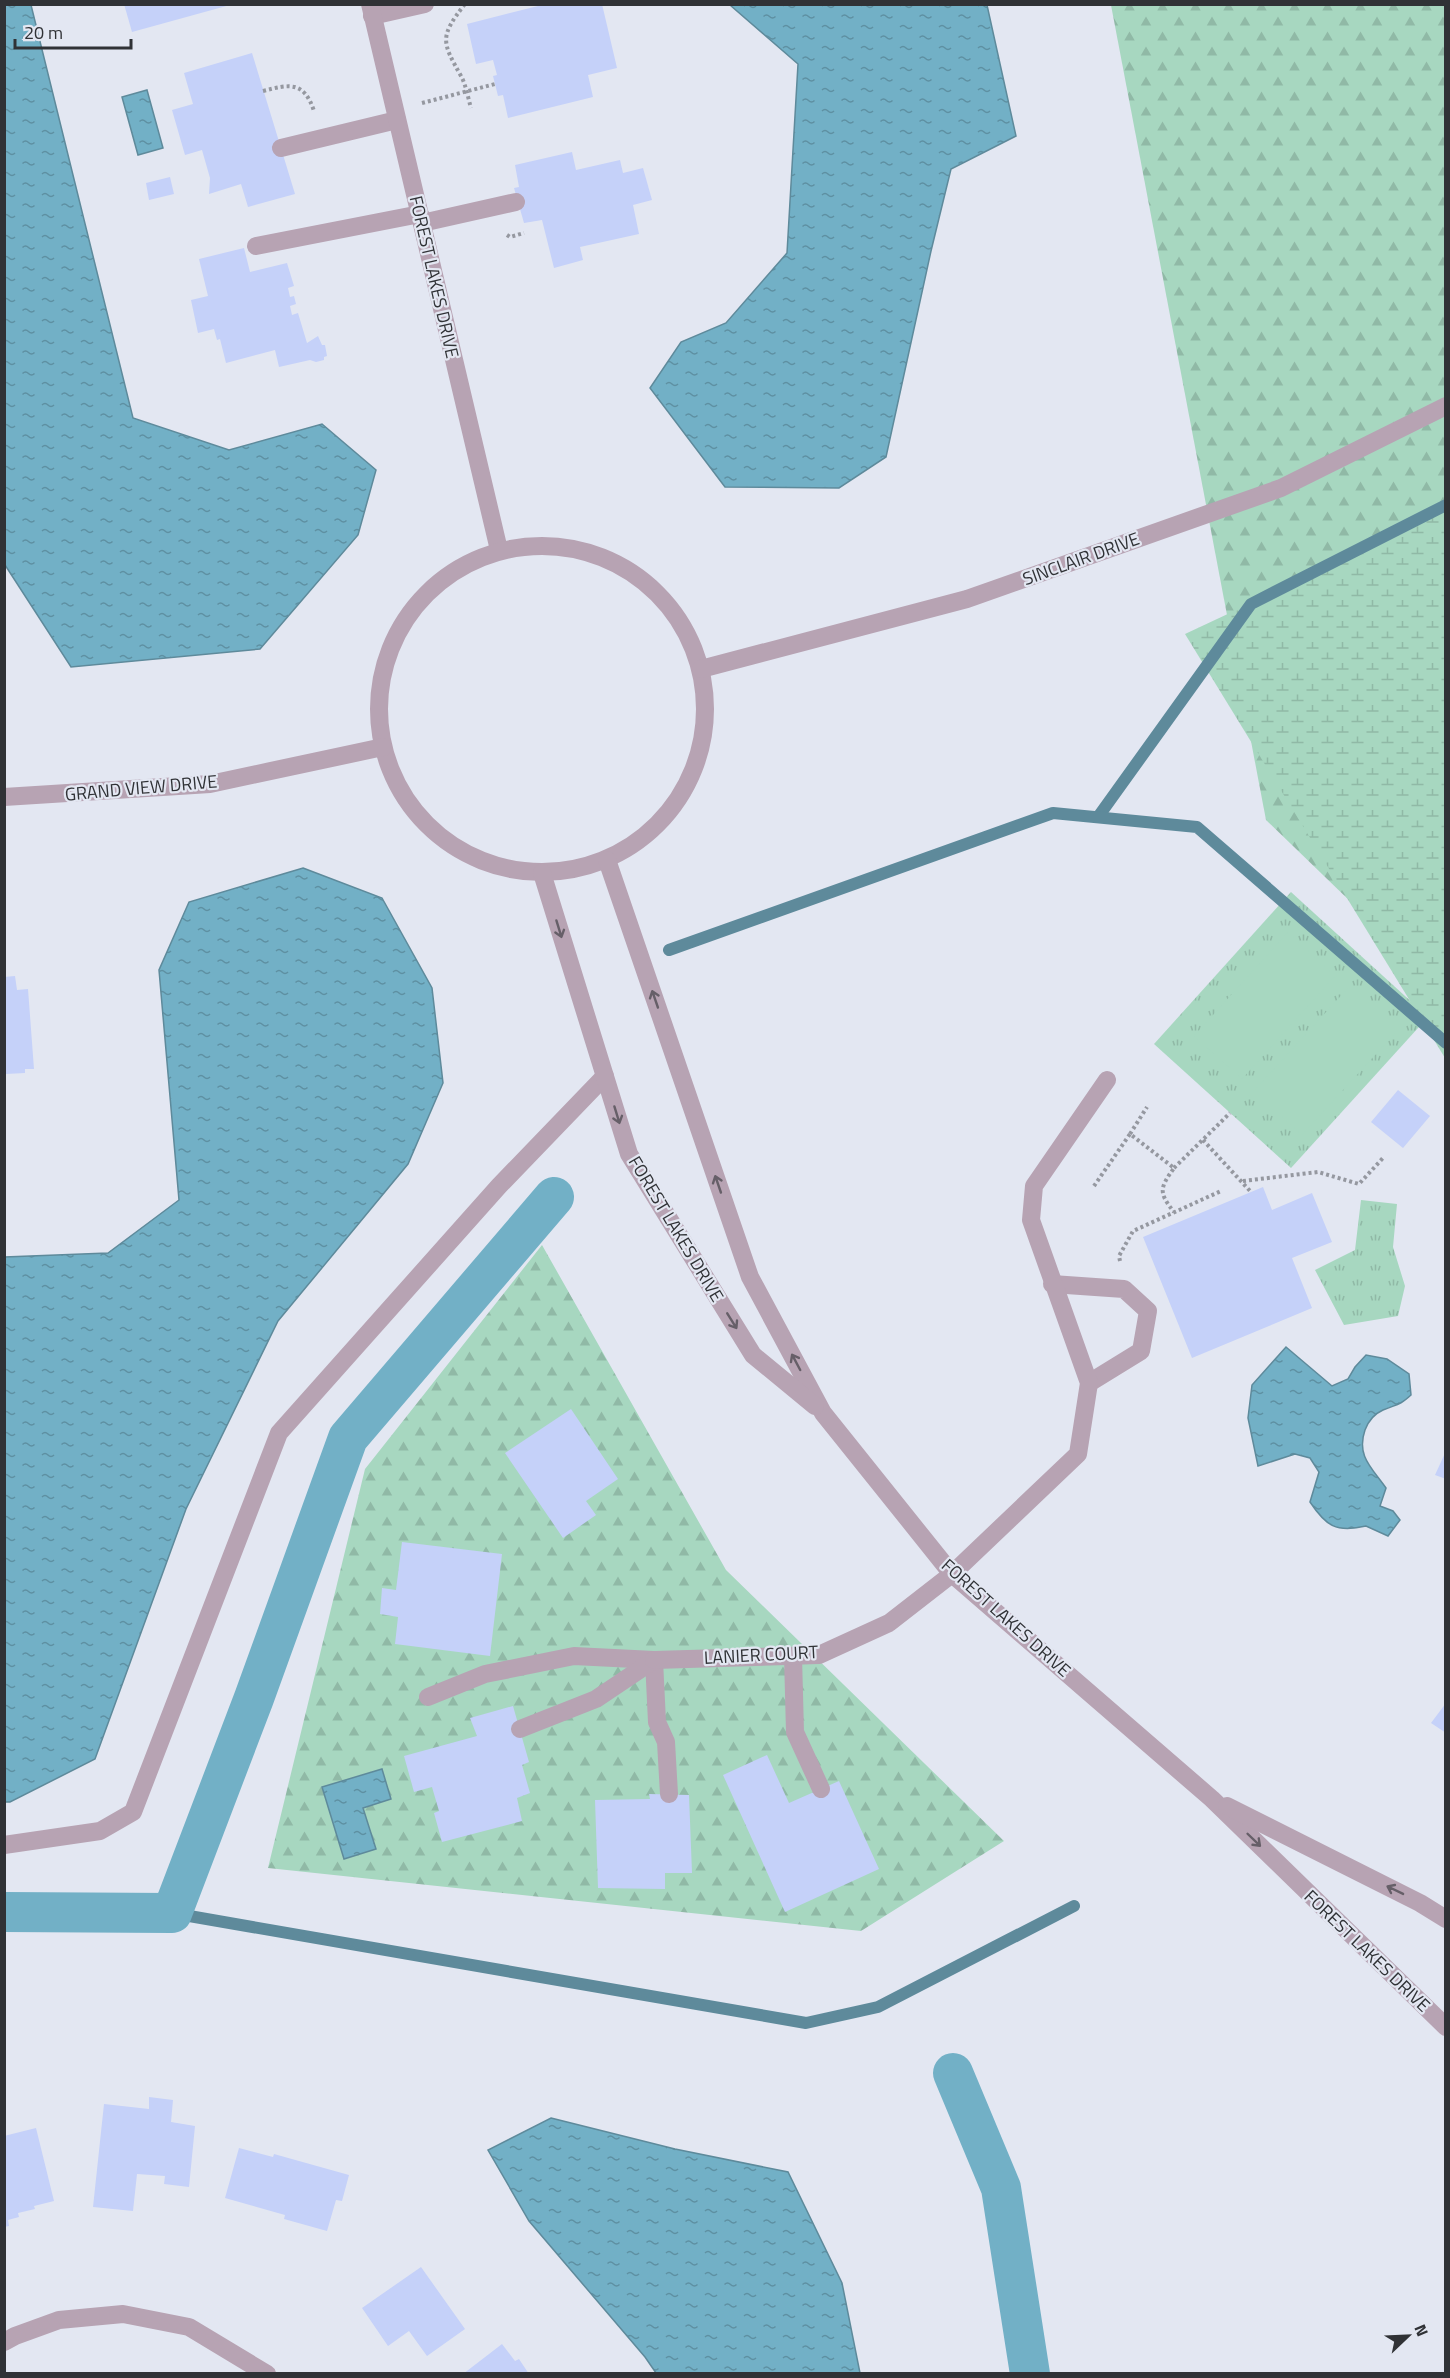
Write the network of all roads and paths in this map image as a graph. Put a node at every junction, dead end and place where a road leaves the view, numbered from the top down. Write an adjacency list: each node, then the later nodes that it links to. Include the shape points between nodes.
1 (425, 4): 3 (street)
2 (465, 4): 6 (path, via 444,38)
3 (371, 10): 8 (street, FOREST LAKES DRIVE)
4 (495, 84): 6 (path)
5 (263, 91): 9 (path, via 289,84 301,89 311,101)
6 (466, 92): 7 (path); 8 (path)
7 (471, 108)
8 (396, 115): 9 (street); 12 (street, FOREST LAKES DRIVE)
9 (323, 138): 10 (street)
10 (281, 148)
11 (516, 202): 12 (street)
12 (421, 218): 13 (street); 15 (street, FOREST LAKES DRIVE)
13 (256, 246)
14 (1446, 406): 16 (street, SINCLAIR DRIVE, via 1281,488 978,595)
15 (499, 550): 16 (street, via 550,544 601,555 646,582 681,621); 17 (street, via 452,570 415,604 390,648 378,697)
16 (701, 669): 19 (street, via 706,715 698,760 677,802 646,836)
17 (383, 747): 18 (street, GRAND VIEW DRIVE, via 210,784); 20 (street, via 405,798 441,838 489,864)
18 (4, 797)
19 (607, 860): 20 (street, via 575,870); 37 (street, FOREST LAKES DRIVE, one-way to 19, via 750,1277)
20 (542, 873): 21 (street, FOREST LAKES DRIVE, one-way to 21)
21 (604, 1076): 37 (street, FOREST LAKES DRIVE, one-way to 37, via 629,1154 753,1355); 46 (street, via 491,1195 279,1433 133,1812 100,1831)
22 (1107, 1080): 34 (street, via 1034,1186 1031,1220)
23 (1147, 1107): 25 (path)
24 (1230, 1113): 26 (path)
25 (1130, 1134): 28 (path); 30 (path)
26 (1203, 1140): 28 (path); 29 (path)
27 (1383, 1158): 29 (path, via 1359,1184 1318,1172)
28 (1174, 1168): 33 (path, via 1163,1185 1163,1198)
29 (1243, 1181): 32 (path)
30 (1094, 1186)
31 (1221, 1191): 33 (path)
32 (1251, 1192)
33 (1174, 1212): 35 (path, via 1132,1231 1125,1241 1119,1256)
34 (1052, 1284): 35 (street); 36 (street)
35 (1124, 1289): 36 (street, via 1148,1311 1141,1351)
36 (1089, 1383): 38 (street, LANIER COURT, via 1078,1454)
37 (824, 1413): 38 (street, FOREST LAKES DRIVE)
38 (952, 1574): 39 (street, LANIER COURT, via 889,1623 819,1655); 45 (street, FOREST LAKES DRIVE)
39 (793, 1656): 40 (street, LANIER COURT); 43 (street, via 795,1732)
40 (654, 1660): 41 (street, LANIER COURT, via 574,1656 485,1674); 42 (street, via 596,1698); 44 (street, via 657,1722 666,1742)
41 (428, 1697)
42 (520, 1729)
43 (821, 1789)
44 (669, 1794)
45 (1212, 1799): 47 (street, FOREST LAKES DRIVE, one-way to 45); 48 (street, FOREST LAKES DRIVE, one-way to 48)
46 (4, 1845)
47 (1446, 1919)
48 (1446, 2028)
49 (4, 2342): 50 (street, via 59,2320 123,2314 189,2327)
50 (267, 2373)

